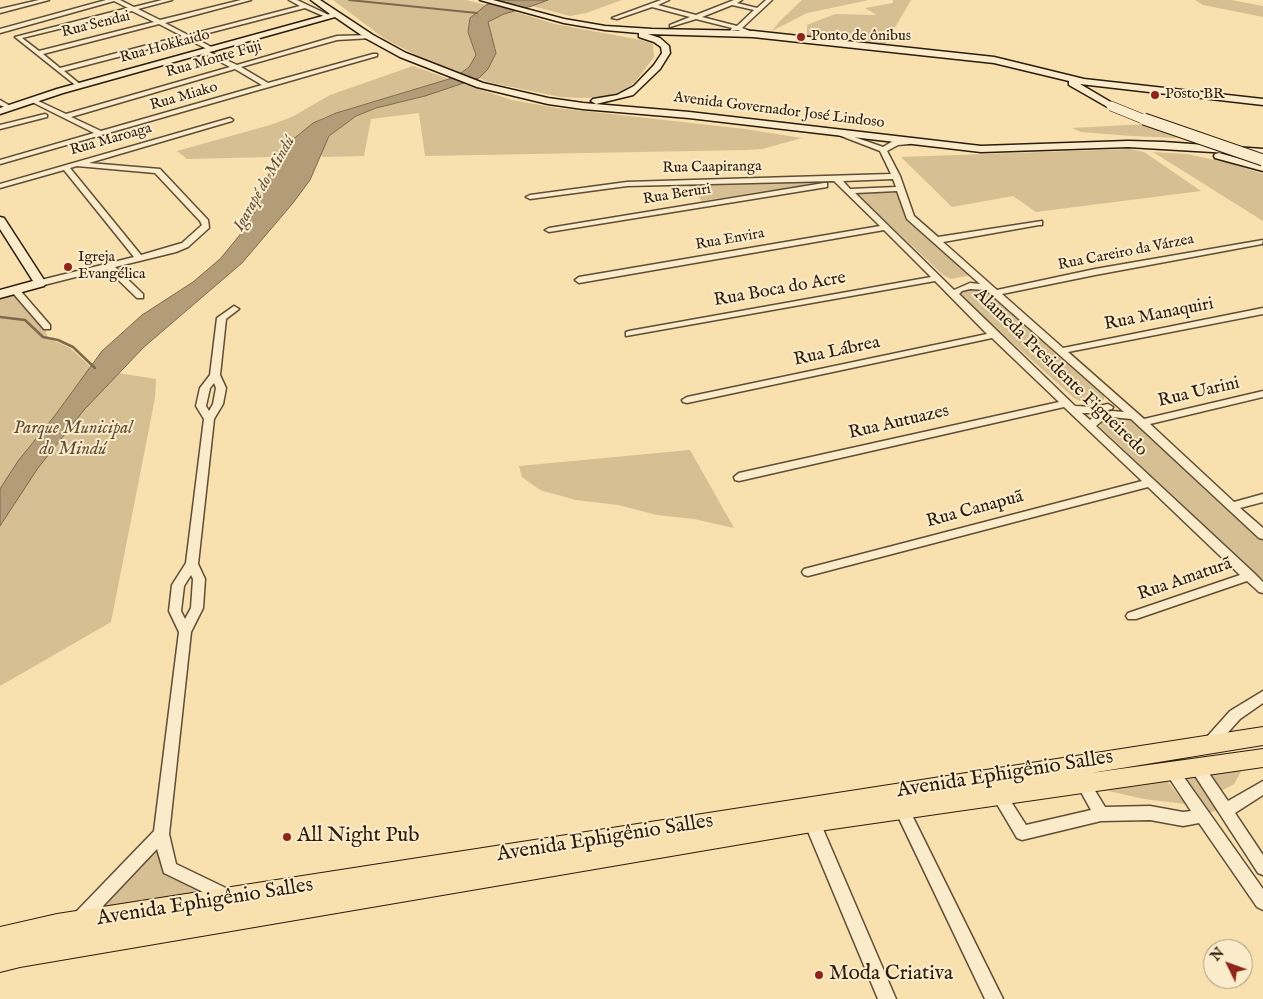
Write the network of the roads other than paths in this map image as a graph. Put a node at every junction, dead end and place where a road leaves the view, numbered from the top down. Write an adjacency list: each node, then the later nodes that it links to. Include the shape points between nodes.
1 (46, 0): 19 (street)
2 (112, 0): 28 (street)
3 (120, 0): 16 (street)
4 (170, 0): 16 (street)
5 (248, 0): 23 (street, Rua Sendai)
6 (292, 0): 15 (street)
7 (315, 0): 20 (main road, Avenida Governador José Lindoso)
8 (328, 0): 24 (main road, via 356,22)
9 (484, 0): 17 (main road)
10 (666, 0): 14 (street)
11 (739, 0): 13 (street)
12 (769, 0): 18 (street)
13 (733, 3): 18 (street); 21 (street)
14 (652, 5): 21 (street); 22 (street)
15 (306, 6): 20 (street); 31 (street)
16 (134, 8): 23 (street); 34 (street, via 18,38)
17 (521, 10): 26 (main road)
18 (759, 10): 27 (street)
19 (0, 11)
20 (334, 15): 24 (main road, Avenida Governador José Lindoso); 33 (main road, Rua Hokkaido)
21 (696, 17): 25 (street); 27 (street)
22 (615, 18)
23 (160, 22): 31 (street); 34 (street, Rua Sendai)
24 (356, 26): 32 (main road, Avenida Governador José Lindoso)
25 (672, 26)
26 (605, 28): 29 (main road); 41 (main road, via 652,38 662,43 666,50 657,67 630,93 589,101)
27 (738, 28): 29 (street); 30 (street)
28 (0, 31)
29 (725, 33): 30 (main road)
30 (753, 34): 38 (main road, via 994,60)
31 (187, 36): 33 (street); 37 (street)
32 (370, 37): 36 (street, Rua Monte Fuji, via 337,38); 41 (main road, Avenida Governador José Lindoso, via 434,68)
33 (209, 51): 36 (street); 39 (main road, Rua Hokkaido)
34 (38, 53): 37 (street)
35 (375, 55): 40 (street, Rua Miako)
36 (236, 67): 40 (street); 47 (street, Rua Monte Fuji)
37 (60, 70): 39 (street)
38 (1053, 75): 44 (main road, via 1084,82); 57 (main road, bridge, via 1143,119)
39 (79, 86): 42 (main road, Rua Hokkaido)
40 (268, 86): 50 (street, Rua Miako)
41 (502, 91): 51 (main road, Avenida Governador José Lindoso, via 583,106)
42 (32, 100): 45 (main road, Rua Hokkaido); 47 (street)
43 (0, 102): 45 (street)
44 (1263, 102)
45 (5, 110)
46 (45, 116): 49 (street)
47 (66, 116): 50 (street)
48 (230, 120): 59 (street, Rua Maroaga)
49 (0, 127)
50 (98, 132): 56 (street); 58 (street, Rua Miako)
51 (838, 133): 52 (main road, Avenida Governador José Lindoso); 54 (street)
52 (907, 142): 53 (main road, Avenida Governador José Lindoso, via 981,150); 54 (street, via 896,143)
53 (1128, 144): 55 (main road, Avenida Governador José Lindoso); 61 (main road, via 1197,152)
54 (883, 150): 62 (street, Alameda Presidente Figueiredo)
55 (1263, 152)
56 (0, 156)
57 (1263, 160)
58 (0, 162)
59 (78, 164): 60 (street, Rua Maroaga); 75 (street, via 147,169 160,174 206,224 185,245)
60 (64, 168): 65 (street, Rua Maroaga); 75 (street)
61 (1263, 168)
62 (896, 176): 63 (street, Rua Caapiranga); 66 (street, Alameda Presidente Figueiredo)
63 (882, 178): 64 (street, Rua Caapiranga); 66 (street, via 891,180)
64 (838, 181): 67 (street, Alameda Presidente Figueiredo); 68 (street, Rua Caapiranga, via 627,184); 72 (street, Rua Beruri)
65 (0, 186)
66 (899, 188): 67 (street); 73 (street, Alameda Presidente Figueiredo, via 908,215)
67 (848, 190): 71 (street, Alameda Presidente Figueiredo)
68 (530, 197)
69 (0, 220): 80 (main road)
70 (1038, 223): 73 (street)
71 (886, 227): 78 (street, Rua Envira); 79 (street, Alameda Presidente Figueiredo)
72 (549, 230)
73 (936, 240): 77 (street, Alameda Presidente Figueiredo)
74 (1262, 242): 82 (street, Rua Careiro da Várzea)
75 (140, 259): 76 (street)
76 (110, 267): 80 (street); 85 (street)
77 (976, 277): 79 (street, Rua Boca do Acre, via 960,283); 82 (street, Alameda Presidente Figueiredo)
78 (579, 280)
79 (939, 280): 84 (street, Alameda Presidente Figueiredo); 89 (street, Rua Boca do Acre)
80 (40, 283): 81 (main road)
81 (15, 290): 83 (main road); 88 (street)
82 (992, 290): 84 (street, Rua Careiro da Várzea, via 970,286); 91 (street, Alameda Presidente Figueiredo)
83 (0, 294)
84 (954, 294): 90 (street, Alameda Presidente Figueiredo)
85 (140, 296)
86 (234, 309): 92 (street, via 222,318)
87 (1263, 311): 91 (street, Rua Manaquiri)
88 (47, 326)
89 (629, 334)
90 (994, 335): 94 (street, Rua Lábrea); 96 (street, Alameda Presidente Figueiredo)
91 (1061, 352): 95 (street, Alameda Presidente Figueiredo)
92 (215, 376): 97 (street, via 221,388 218,404); 97 (street, via 205,388 201,408)
93 (1263, 394): 98 (street, Rua Uarini)
94 (687, 400)
95 (1116, 400): 96 (street, Rua Autuazes, via 1102,410); 98 (street, Alameda Presidente Figueiredo)
96 (1070, 406): 99 (street, Alameda Presidente Figueiredo); 100 (street, Rua Autuazes)
97 (209, 419): 105 (street)
98 (1138, 420): 99 (street, Rua Uarini, via 1112,414 1100,416); 103 (street, Alameda Presidente Figueiredo)
99 (1091, 425): 101 (street, Alameda Presidente Figueiredo)
100 (739, 477)
101 (1150, 483): 106 (street, Rua Canapuã); 107 (street, Alameda Presidente Figueiredo)
102 (1263, 498): 103 (street)
103 (1232, 506): 104 (street, Alameda Presidente Figueiredo)
104 (1263, 535)
105 (192, 564): 110 (street, via 199,579 197,608); 110 (street, via 178,585 175,611)
106 (808, 572)
107 (1250, 576): 108 (street, Alameda Presidente Figueiredo); 109 (street, Rua Amaturã)
108 (1263, 589)
109 (1132, 616)
110 (185, 632): 125 (street)
111 (1263, 696): 113 (street, via 1235,715)
112 (1263, 736): 113 (main road, Avenida Ephigênio Salles)
113 (1210, 743): 127 (main road, Avenida Ephigênio Salles)
114 (1263, 758): 115 (main road, Avenida Ephigênio Salles)
115 (1197, 767): 116 (main road, Avenida Ephigênio Salles); 121 (street)
116 (1171, 770): 117 (main road, Avenida Ephigênio Salles); 123 (street)
117 (1083, 783): 119 (main road, Avenida Ephigênio Salles); 122 (street)
118 (1263, 787): 121 (street)
119 (998, 794): 120 (main road, Avenida Ephigênio Salles); 122 (street, via 1022,833)
120 (901, 808): 124 (main road, Avenida Ephigênio Salles); 132 (street, Avenida Ephigênio Salles)
121 (1226, 811): 126 (street)
122 (1101, 814): 123 (street, via 1150,814 1183,819)
123 (1203, 816): 128 (street)
124 (812, 822): 130 (main road, Avenida Ephigênio Salles); 131 (street)
125 (161, 834): 127 (street, via 169,868); 129 (street)
126 (1263, 868)
127 (232, 898): 129 (main road, Avenida Ephigênio Salles)
128 (1263, 902)
129 (75, 924): 130 (main road, Avenida Ephigênio Salles)
130 (2, 954)
131 (887, 999)
132 (994, 999)

